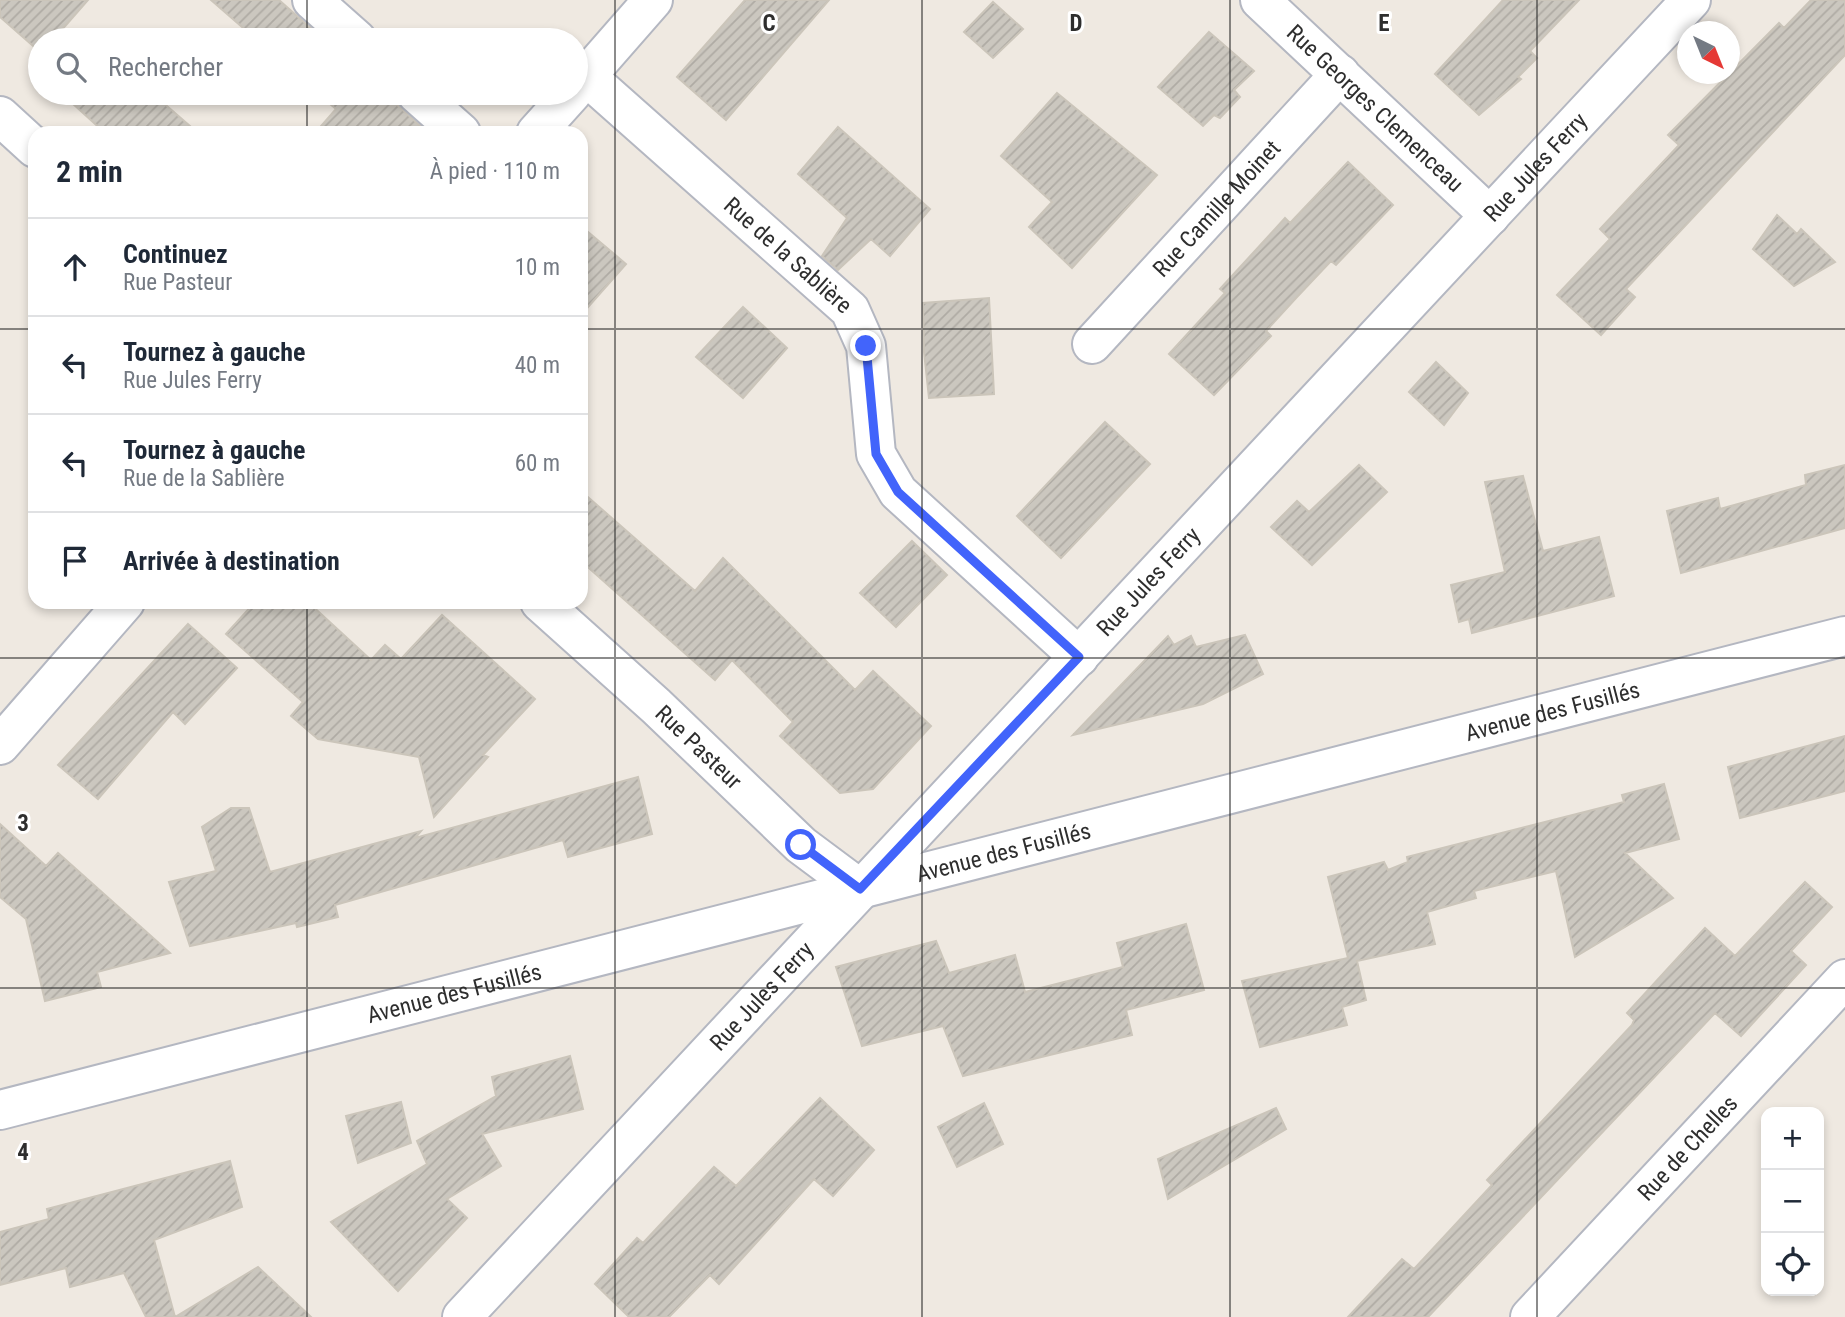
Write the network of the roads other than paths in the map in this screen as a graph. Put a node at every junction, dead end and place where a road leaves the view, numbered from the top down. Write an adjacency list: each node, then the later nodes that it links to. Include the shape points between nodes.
1 (312, 0): 5 (street)
2 (653, 0): 6 (street)
3 (1260, 0): 7 (street, Rue Georges Clemenceau)
4 (1691, 0): 15 (street, Rue Jules Ferry)
5 (344, 28)
6 (588, 75)
7 (1340, 75): 15 (street, Rue Georges Clemenceau); 16 (street, Rue Camille Moinet)
8 (588, 94): 20 (street, Rue de la Sablière, via 850,310 866,346 876,454 898,492)
9 (430, 105): 12 (street)
10 (561, 105): 13 (street)
11 (0, 116): 14 (street)
12 (453, 126)
13 (542, 126)
14 (28, 142)
15 (1490, 216): 20 (street, Rue Jules Ferry)
16 (1092, 344)
17 (119, 609): 21 (street)
18 (548, 609): 22 (street, Rue Pasteur, via 801,845)
19 (1845, 636): 22 (street, Avenue des Fusillés)
20 (1079, 657): 22 (street, Rue Jules Ferry)
21 (0, 746)
22 (860, 889): 24 (street, Avenue des Fusillés); 25 (street, Rue Jules Ferry)
23 (1845, 979): 26 (street, Rue de Chelles)
24 (0, 1110)
25 (463, 1317)
26 (1530, 1317)

